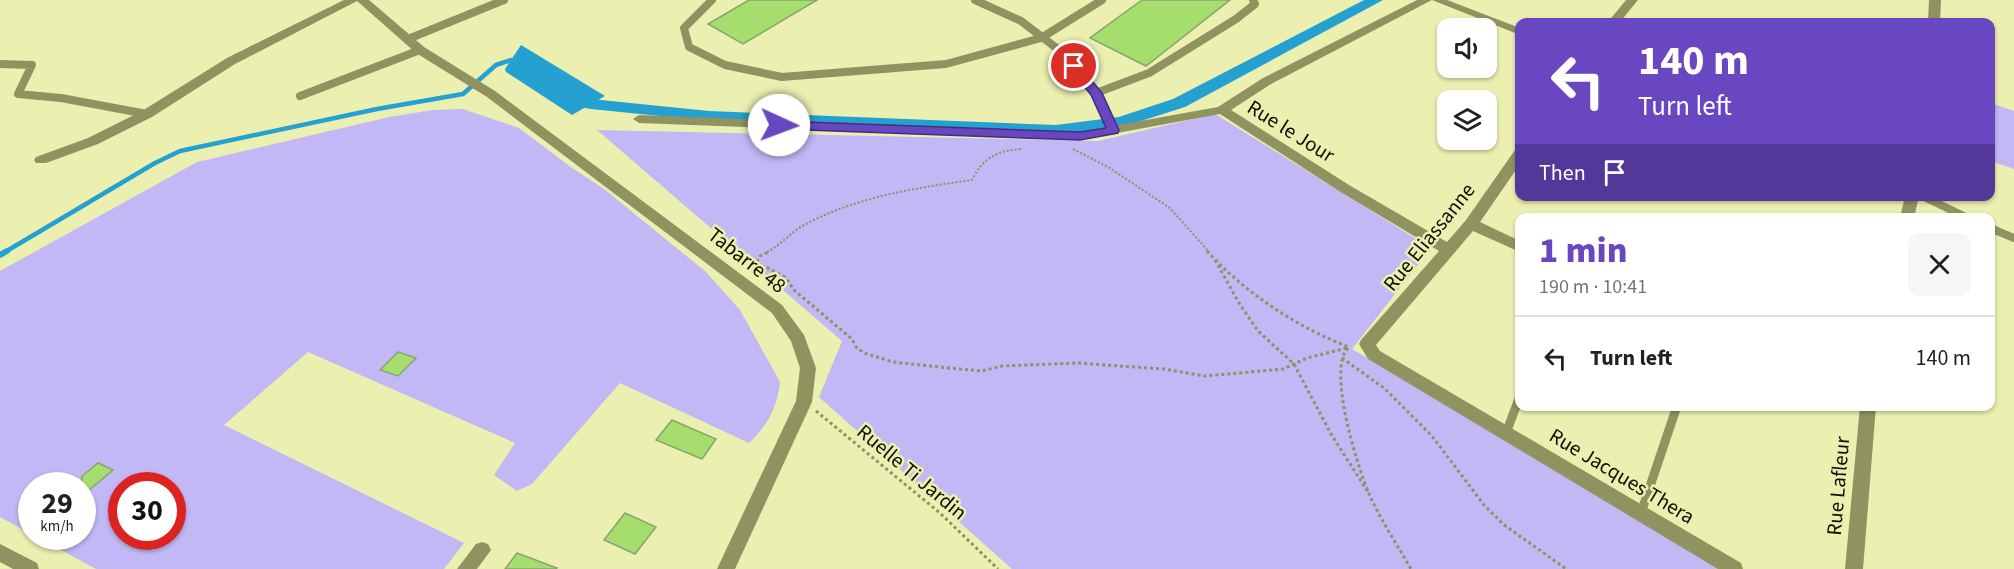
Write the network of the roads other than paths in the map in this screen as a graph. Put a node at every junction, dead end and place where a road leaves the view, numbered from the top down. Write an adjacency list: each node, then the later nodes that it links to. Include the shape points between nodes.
1 (353, 0): 22 (street, via 231,61)
2 (362, 0): 16 (street, Tabarre 48)
3 (504, 0): 16 (lane)
4 (712, 0): 15 (lane, via 684,28 689,47 725,65 782,76 946,64)
5 (975, 0): 15 (lane, via 1021,21)
6 (1102, 0): 15 (lane)
7 (1253, 0): 19 (lane, via 1256,4 1236,19 1149,73)
8 (1426, 0): 21 (street, Rue le Jour, via 1267,81)
9 (1437, 0): 14 (street)
10 (1632, 0): 12 (street)
11 (1932, 1): 13 (street)
12 (1617, 18)
13 (1934, 18)
14 (1515, 30)
15 (1041, 38): 19 (lane, via 1063,53)
16 (408, 39): 17 (street, Tabarre 48)
17 (420, 50): 20 (lane); 44 (street, Tabarre 48, via 491,94 607,178 777,309 798,339 808,368 804,402)
18 (0, 64): 22 (lane, via 32,65 18,94)
19 (1096, 93): 24 (lane)
20 (300, 96)
21 (1221, 110): 24 (street); 33 (street, Rue le Jour)
22 (147, 114): 25 (street, via 93,141)
23 (639, 119): 24 (street, via 1080,136)
24 (1113, 130)
25 (41, 160)
26 (1515, 160): 29 (street, Rue Eliassanne)
27 (1932, 201): 28 (lane)
28 (1958, 213)
29 (1471, 224): 32 (street); 33 (street, Rue Eliassanne)
30 (1995, 230): 31 (lane)
31 (2014, 238)
32 (1515, 245)
33 (1447, 249): 34 (street, Rue Eliassanne)
34 (1367, 344): 38 (street, Rue Jacques Thera, via 1374,355)
35 (1515, 409): 38 (lane)
36 (1675, 411): 39 (lane)
37 (1864, 411): 46 (street, Rue Lafleur)
38 (1506, 433): 39 (street, Rue Jacques Thera)
39 (1641, 513): 45 (street, Rue Jacques Thera)
40 (482, 550): 43 (street)
41 (0, 552): 42 (street)
42 (30, 569)
43 (466, 569)
44 (726, 569)
45 (1734, 569)
46 (1854, 569)

